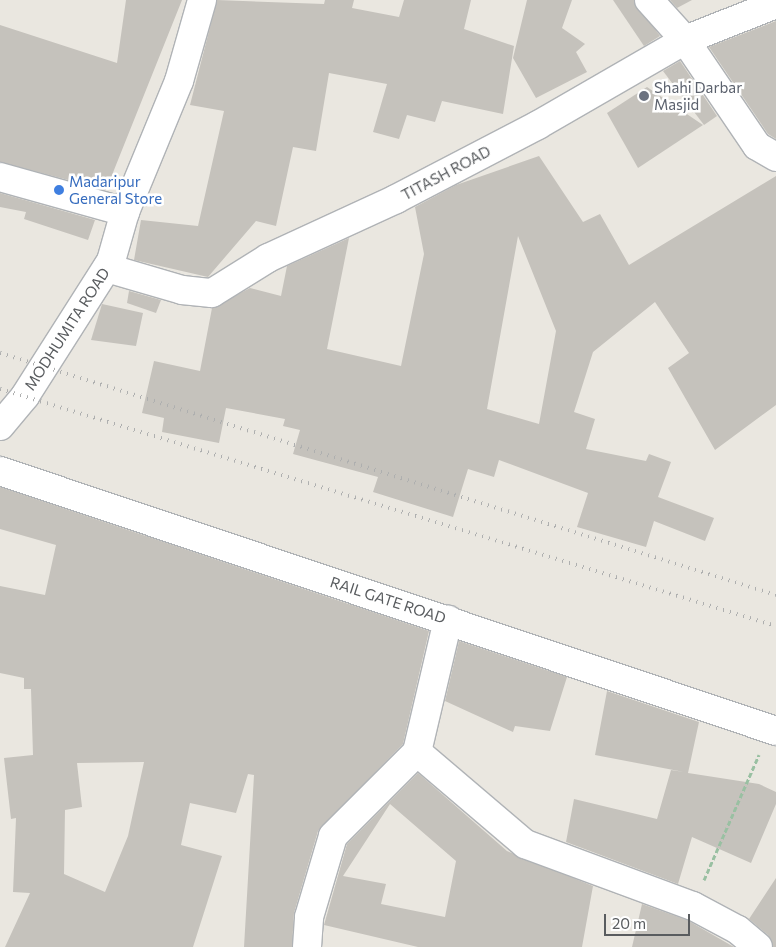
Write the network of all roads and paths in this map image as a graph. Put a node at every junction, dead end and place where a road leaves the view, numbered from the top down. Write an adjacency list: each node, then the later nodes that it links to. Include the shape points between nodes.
1 (202, 0): 7 (street, MODHUMITA ROAD, via 179,80)
2 (649, 0): 4 (street)
3 (776, 4): 4 (street, TITASH ROAD)
4 (685, 40): 5 (street, via 757,146); 8 (street, TITASH ROAD, via 538,125 396,199 268,258 212,293 182,290)
5 (776, 156)
6 (0, 177): 7 (street)
7 (125, 212): 8 (street, MODHUMITA ROAD)
8 (108, 268): 9 (street, MODHUMITA ROAD, via 25,396)
9 (0, 426)
10 (0, 471): 11 (street, RAIL GATE ROAD)
11 (448, 620): 12 (street, RAIL GATE ROAD); 13 (street)
12 (773, 730): 14 (path)
13 (416, 752): 14 (street, via 526,844); 15 (street, via 333,836 309,917)
14 (693, 906): 16 (street, via 738,930)
15 (307, 947)
16 (758, 947)

